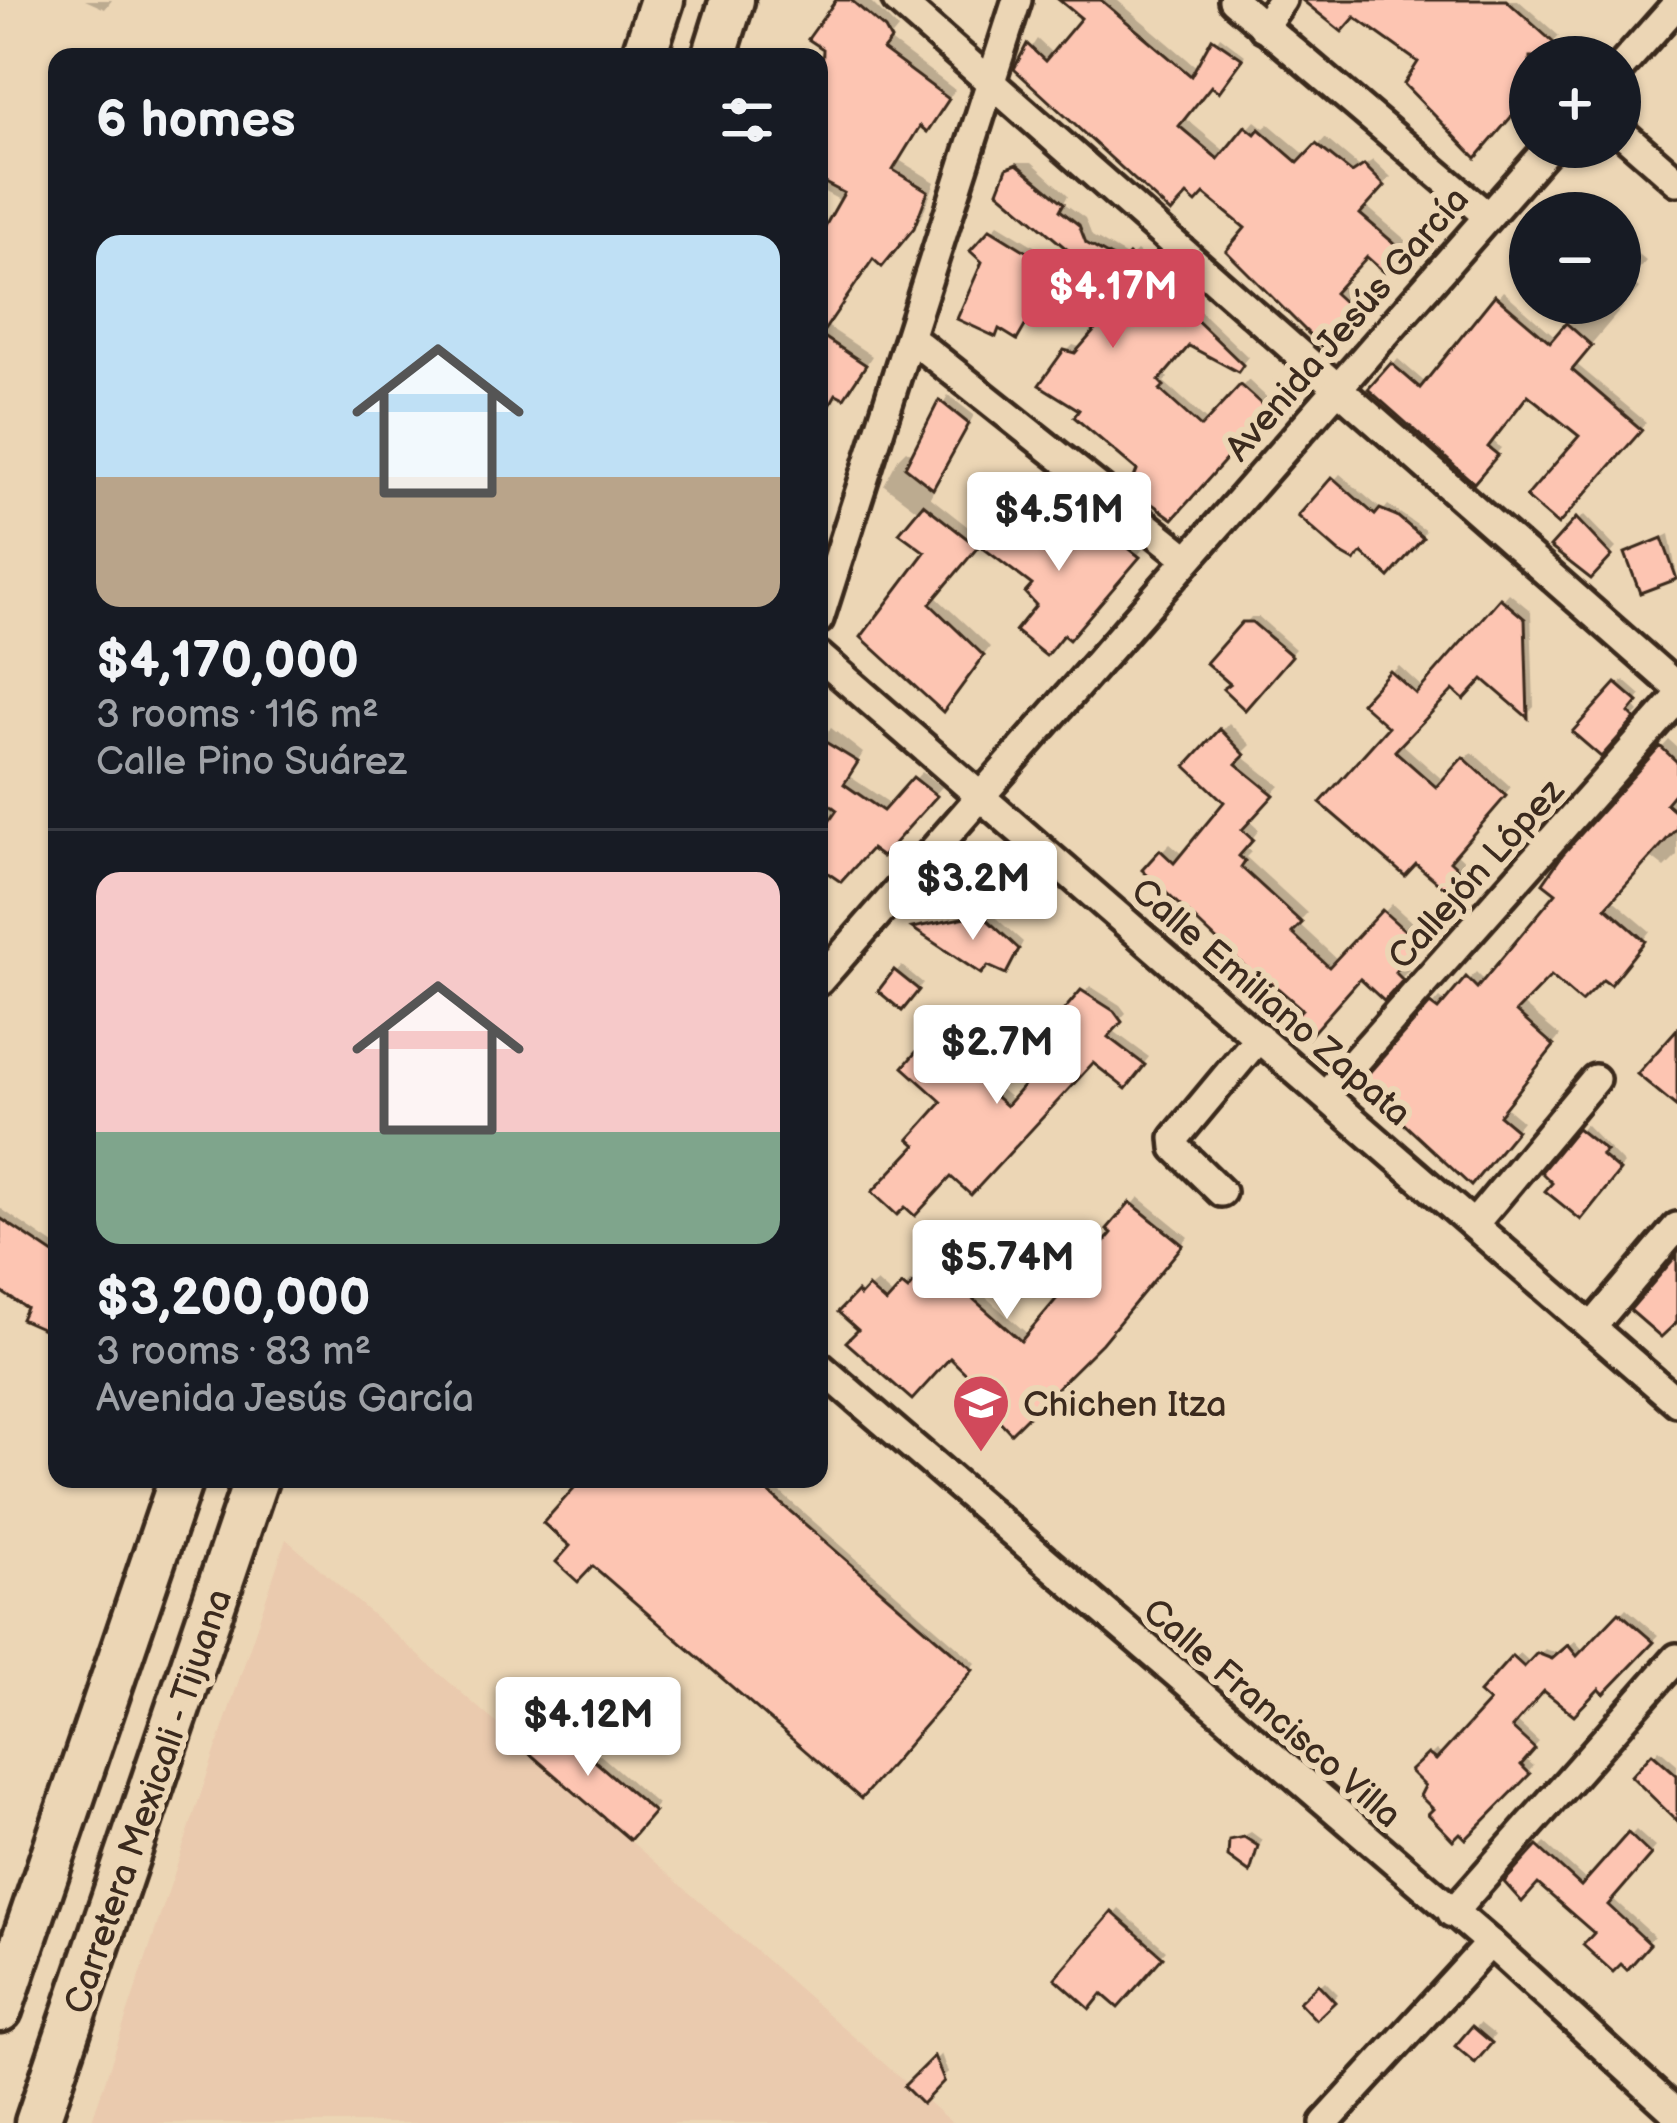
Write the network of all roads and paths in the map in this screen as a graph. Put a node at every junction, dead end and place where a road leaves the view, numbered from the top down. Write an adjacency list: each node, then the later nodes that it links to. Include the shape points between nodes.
1 (662, 0): 10 (main road)
2 (732, 0): 11 (main road)
3 (897, 0): 12 (street)
4 (1017, 0): 12 (street)
5 (1233, 0): 8 (street)
6 (1282, 0): 8 (street)
7 (1677, 4): 9 (street)
8 (1264, 27): 16 (street)
9 (1641, 44)
10 (646, 48)
11 (717, 48)
12 (991, 80): 17 (street); 18 (street)
13 (1641, 149): 15 (street)
14 (1530, 168): 16 (street, Avenida Jesús García)
15 (1677, 181)
16 (1486, 215): 18 (street, Avenida Jesús García)
17 (912, 339): 19 (street); 20 (street)
18 (1338, 388): 19 (street, Avenida Jesús García); 22 (street)
19 (1186, 558): 24 (street, Avenida Jesús García)
20 (828, 592)
21 (828, 664): 24 (street, Calle Emiliano Zapata)
22 (1677, 687)
23 (1677, 699): 28 (street, Callejón López)
24 (980, 796): 25 (street, Avenida Jesús García); 26 (street, Calle Emiliano Zapata)
25 (828, 971)
26 (1259, 1036): 28 (street, Calle Emiliano Zapata); 29 (street, via 1175,1138)
27 (1595, 1079): 30 (street)
28 (1327, 1094): 30 (street, Calle Emiliano Zapata)
29 (1221, 1192)
30 (1474, 1224): 32 (street, Calle Emiliano Zapata)
31 (1677, 1227): 32 (street)
32 (1592, 1328): 34 (street, Calle Emiliano Zapata)
33 (828, 1374): 38 (street, Calle Francisco Villa)
34 (1677, 1402)
35 (178, 1488): 40 (main road, Carretera Mexicali - Tijuana)
36 (253, 1488): 42 (main road, Carretera Mexicali - Tijuana)
37 (1677, 1658): 38 (street)
38 (1452, 1913): 39 (street, Calle Francisco Villa)
39 (1490, 1943): 41 (street, Calle Francisco Villa); 43 (street)
40 (0, 2010)
41 (1677, 2114)
42 (38, 2123)
43 (1325, 2123)

